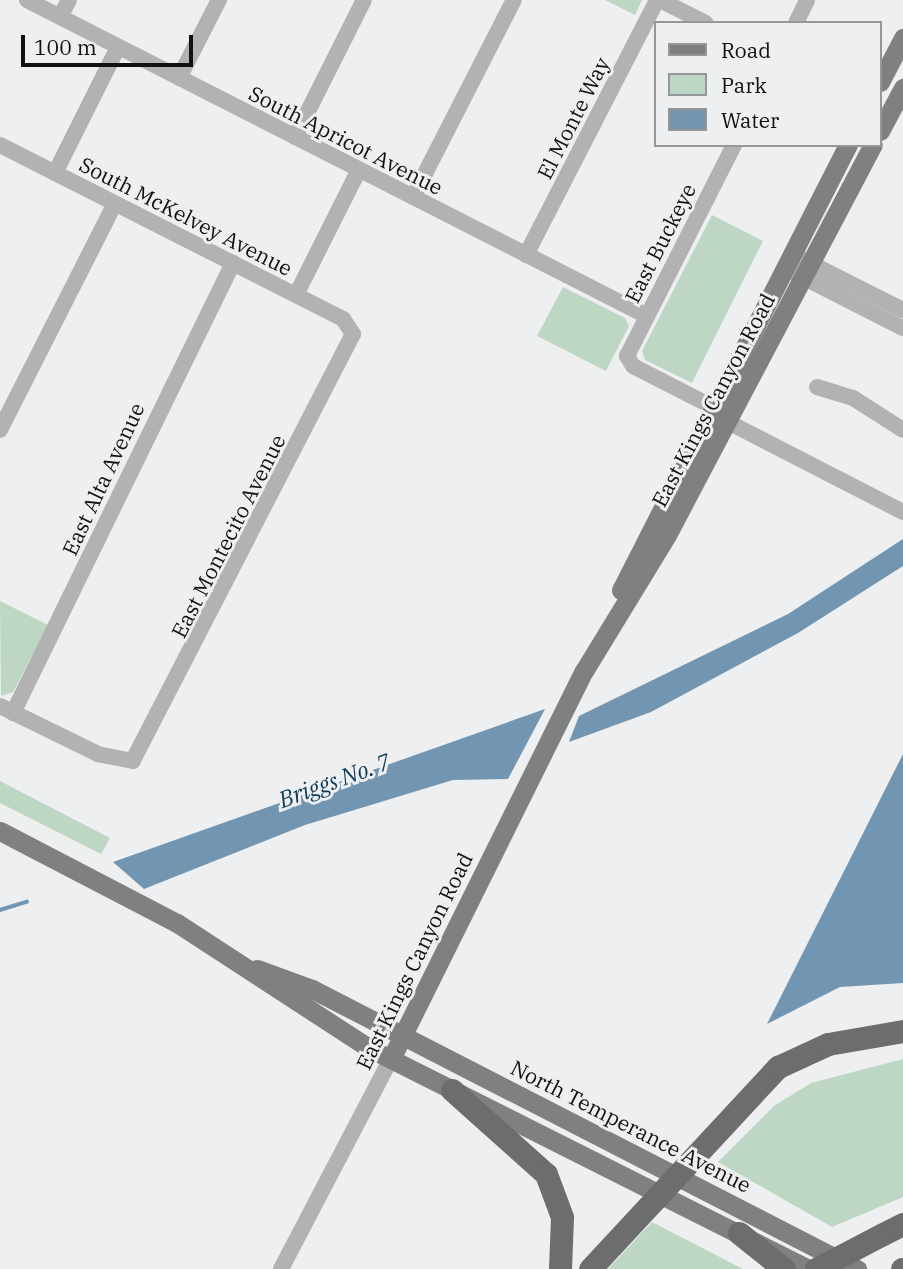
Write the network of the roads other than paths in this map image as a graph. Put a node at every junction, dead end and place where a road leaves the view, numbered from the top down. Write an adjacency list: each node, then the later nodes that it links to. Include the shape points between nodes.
1 (27, 0): 8 (street, South Apricot Avenue)
2 (69, 0): 8 (street)
3 (219, 0): 13 (street)
4 (365, 0): 18 (street)
5 (513, 0): 25 (street)
6 (659, 0): 9 (street); 27 (street, El Monte Way)
7 (807, 0): 10 (street)
8 (60, 17): 12 (street, South Apricot Avenue)
9 (702, 21)
10 (797, 21)
11 (903, 38): 14 (main road)
12 (118, 47): 13 (street, South Apricot Avenue); 24 (street)
13 (179, 78): 18 (street, South Apricot Avenue)
14 (882, 78)
15 (903, 88): 16 (main road)
16 (897, 113): 17 (main road)
17 (882, 129)
18 (295, 137): 23 (street, South Apricot Avenue)
19 (0, 145): 24 (street, South McKelvey Avenue)
20 (733, 147): 32 (street, East Buckeye)
21 (847, 147): 29 (main road, East Kings Canyon Road)
22 (872, 147): 29 (main road, East Kings Canyon Road)
23 (359, 170): 25 (street, South Apricot Avenue); 30 (street)
24 (55, 173): 26 (street, South McKelvey Avenue)
25 (413, 197): 27 (street, South Apricot Avenue)
26 (115, 203): 28 (street, South McKelvey Avenue); 37 (street)
27 (526, 255): 32 (street, South Apricot Avenue)
28 (233, 263): 30 (street, South McKelvey Avenue); 41 (street, East Alta Avenue)
29 (798, 266): 31 (street); 34 (street); 36 (main road, East Kings Canyon Road)
30 (296, 295): 33 (street, South McKelvey Avenue)
31 (903, 310)
32 (647, 316): 36 (street, East Buckeye, via 627,362)
33 (351, 328): 41 (street, East Montecito Avenue, via 351,340 133,761 98,754)
34 (903, 328)
35 (817, 387): 38 (street, via 853,398)
36 (721, 415): 39 (street); 40 (main road, East Kings Canyon Road); 40 (main road, East Kings Canyon Road, via 679,513)
37 (0, 430)
38 (903, 430)
39 (903, 512)
40 (584, 671): 45 (main road, East Kings Canyon Road)
41 (7, 710)
42 (0, 831): 43 (main road)
43 (246, 965): 45 (main road, North Temperance Avenue); 46 (main road, via 292,1003)
44 (903, 1031): 48 (highway, via 828,1044 778,1067)
45 (403, 1035): 46 (main road, East Kings Canyon Road); 48 (main road, North Temperance Avenue)
46 (391, 1059): 47 (main road); 52 (street, East Kings Canyon Road)
47 (452, 1090): 49 (main road); 53 (highway, via 546,1174 562,1217)
48 (674, 1175): 49 (highway); 58 (main road, North Temperance Avenue)
49 (658, 1194): 51 (main road); 54 (highway)
50 (903, 1224): 57 (highway, bridge)
51 (739, 1233): 55 (highway); 56 (main road)
52 (281, 1269)
53 (560, 1269)
54 (590, 1269)
55 (784, 1269)
56 (809, 1269)
57 (816, 1269)
58 (857, 1269)

